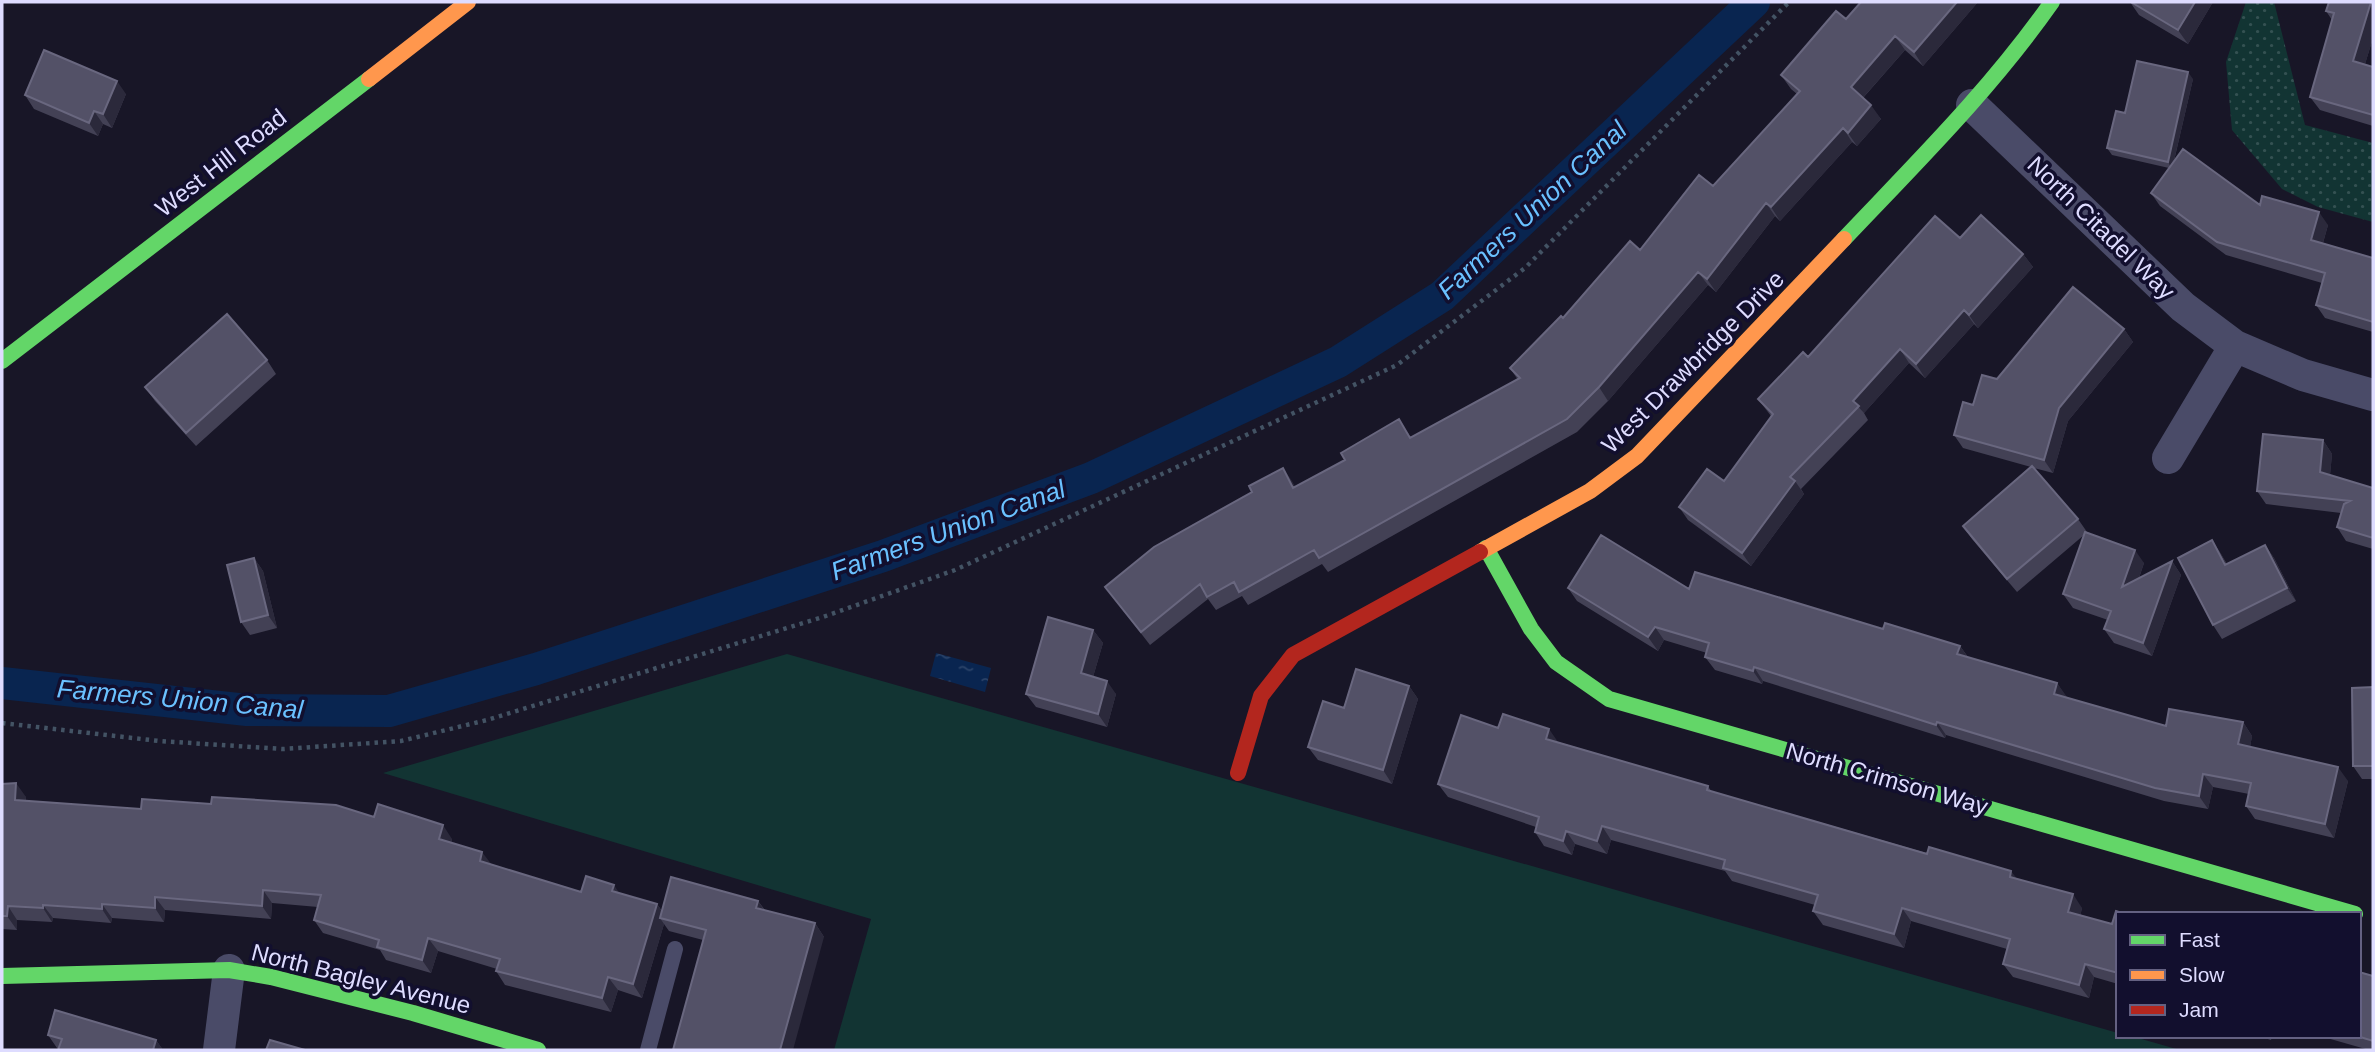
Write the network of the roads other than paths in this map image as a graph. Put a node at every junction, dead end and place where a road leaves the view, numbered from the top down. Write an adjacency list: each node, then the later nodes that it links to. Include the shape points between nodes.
1 (468, 2): 5 (street, West Hill Road)
2 (2052, 2): 3 (street, West Drawbridge Drive)
3 (1972, 105): 4 (street, North Citadel Way, via 2183,307); 8 (street, West Drawbridge Drive, via 1637,456 1590,491)
4 (2235, 346): 6 (street, North Citadel Way, via 2303,375); 7 (street)
5 (2, 361)
6 (2373, 395)
7 (2168, 458)
8 (1486, 548): 9 (street, West Drawbridge Drive, via 1293,655 1261,696); 10 (street, North Crimson Way, via 1531,629 1556,662 1609,699)
9 (1238, 773)
10 (2350, 912)
11 (676, 949): 16 (lane)
12 (229, 970): 13 (street, North Bagley Avenue); 14 (street); 15 (street, North Bagley Avenue, via 413,1013)
13 (2, 976)
14 (219, 1050)
15 (538, 1050)
16 (648, 1050)

